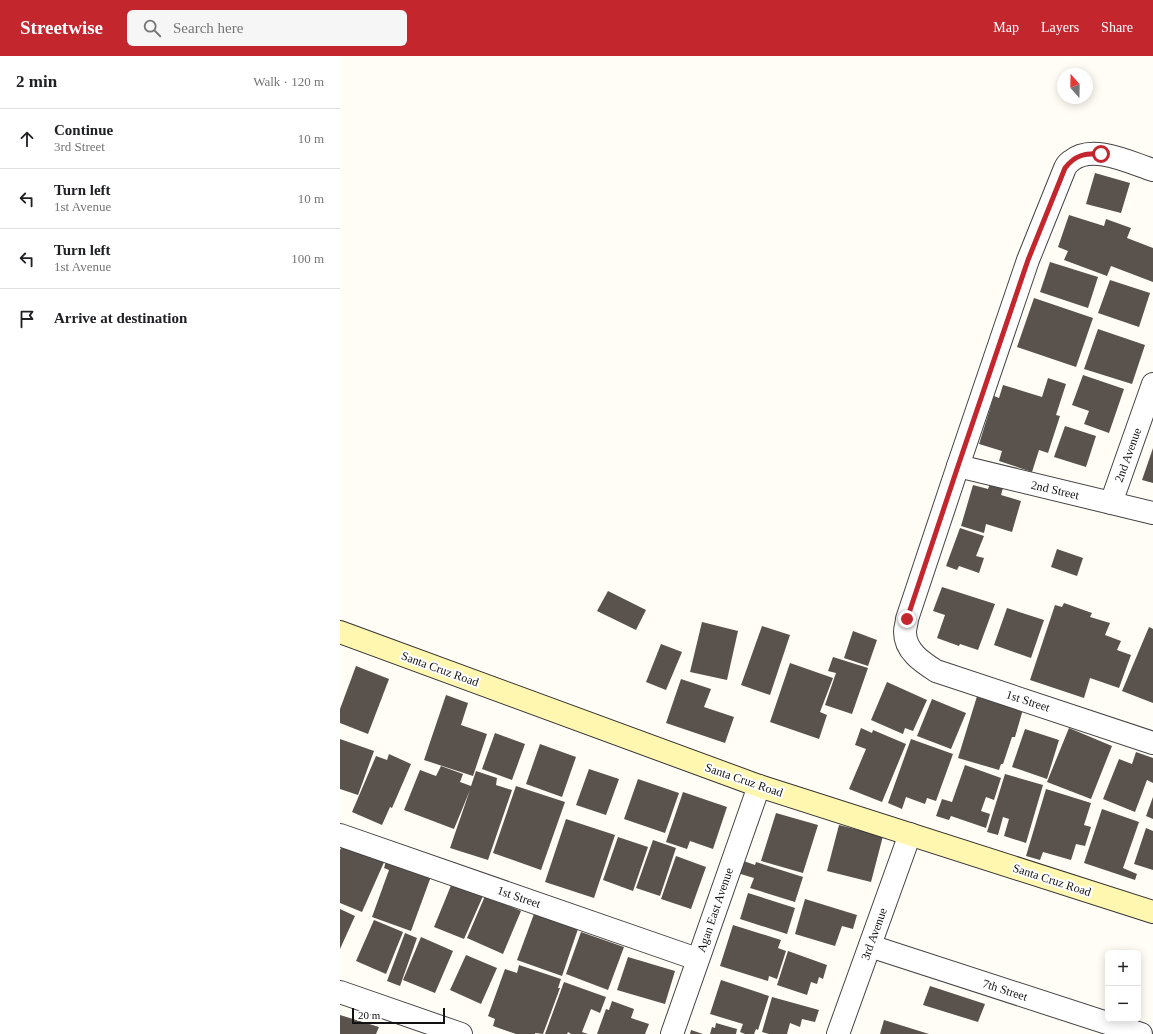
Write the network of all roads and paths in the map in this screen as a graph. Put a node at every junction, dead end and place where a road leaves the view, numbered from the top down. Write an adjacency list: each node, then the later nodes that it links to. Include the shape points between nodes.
1 (1153, 170): 3 (street, via 1101,154 1081,156 1071,160 1065,168 1028,260)
2 (1153, 384): 4 (street, 2nd Avenue)
3 (958, 466): 4 (street, 2nd Street); 7 (street, 1st Street, via 907,619 905,633 910,649 921,662 936,671)
4 (1111, 503): 5 (street, 2nd Street)
5 (1153, 513)
6 (340, 632): 8 (street, Santa Cruz Road)
7 (1153, 743)
8 (758, 786): 9 (street, Santa Cruz Road); 13 (street, Agan East Avenue)
9 (910, 834): 11 (street, Santa Cruz Road); 12 (street, 3rd Avenue)
10 (340, 835): 13 (street, 1st Street)
11 (1153, 912)
12 (870, 946): 17 (street, 3rd Avenue); 18 (street, 7th Street)
13 (697, 959): 16 (street, Agan East Avenue)
14 (340, 992): 15 (street)
15 (461, 1034)
16 (672, 1034)
17 (838, 1034)
18 (1141, 1034)

